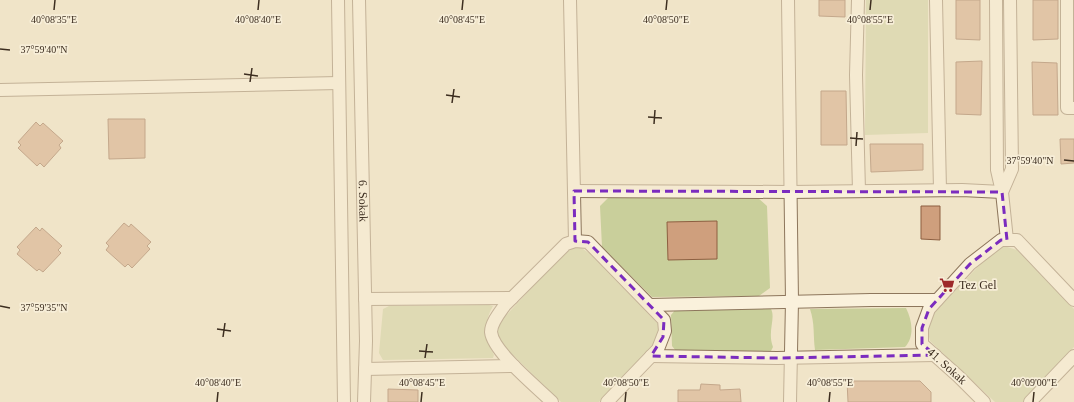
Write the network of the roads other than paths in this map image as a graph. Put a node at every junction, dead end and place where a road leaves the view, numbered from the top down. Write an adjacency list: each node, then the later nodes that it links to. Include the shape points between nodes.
1 (338, 0): 10 (street, 6. Sokak)
2 (359, 0): 22 (street, 6. Sokak)
3 (570, 0): 14 (street)
4 (788, 0): 16 (street)
5 (858, 0): 15 (street, via 856,75)
6 (936, 0): 13 (street)
7 (996, 0): 17 (street, via 997,170)
8 (1010, 0): 17 (street, via 1012,169)
9 (1066, 0): 12 (street, via 1067,108)
10 (339, 83): 11 (street); 32 (street, 6. Sokak)
11 (0, 90)
12 (1074, 108)
13 (940, 190): 15 (street); 17 (street)
14 (574, 191): 16 (street); 19 (street)
15 (860, 191): 16 (street)
16 (790, 192): 24 (street)
17 (1002, 192): 18 (street)
18 (1007, 240): 20 (street, via 1017,240 1028,249); 23 (street, 41. Sokak, via 1001,240 970,264)
19 (575, 241): 21 (street, via 566,244); 25 (street, via 588,242)
20 (1073, 297)
21 (512, 298): 22 (street); 30 (street, via 498,316 491,331 500,349)
22 (365, 299): 31 (street, 6. Sokak)
23 (937, 300): 24 (street); 26 (street, 41. Sokak, via 929,309 922,328 922,344)
24 (792, 301): 25 (street); 28 (street)
25 (650, 305): 27 (street, via 664,320 665,331 658,349)
26 (935, 355): 28 (street); 37 (street, 41. Sokak)
27 (650, 356): 28 (street); 35 (street)
28 (791, 358): 36 (street)
29 (1073, 359): 38 (street)
30 (514, 366): 31 (street); 34 (street)
31 (365, 369): 33 (street, 6. Sokak)
32 (344, 402)
33 (364, 402)
34 (552, 402)
35 (607, 402)
36 (790, 402)
37 (984, 402)
38 (1030, 402)

